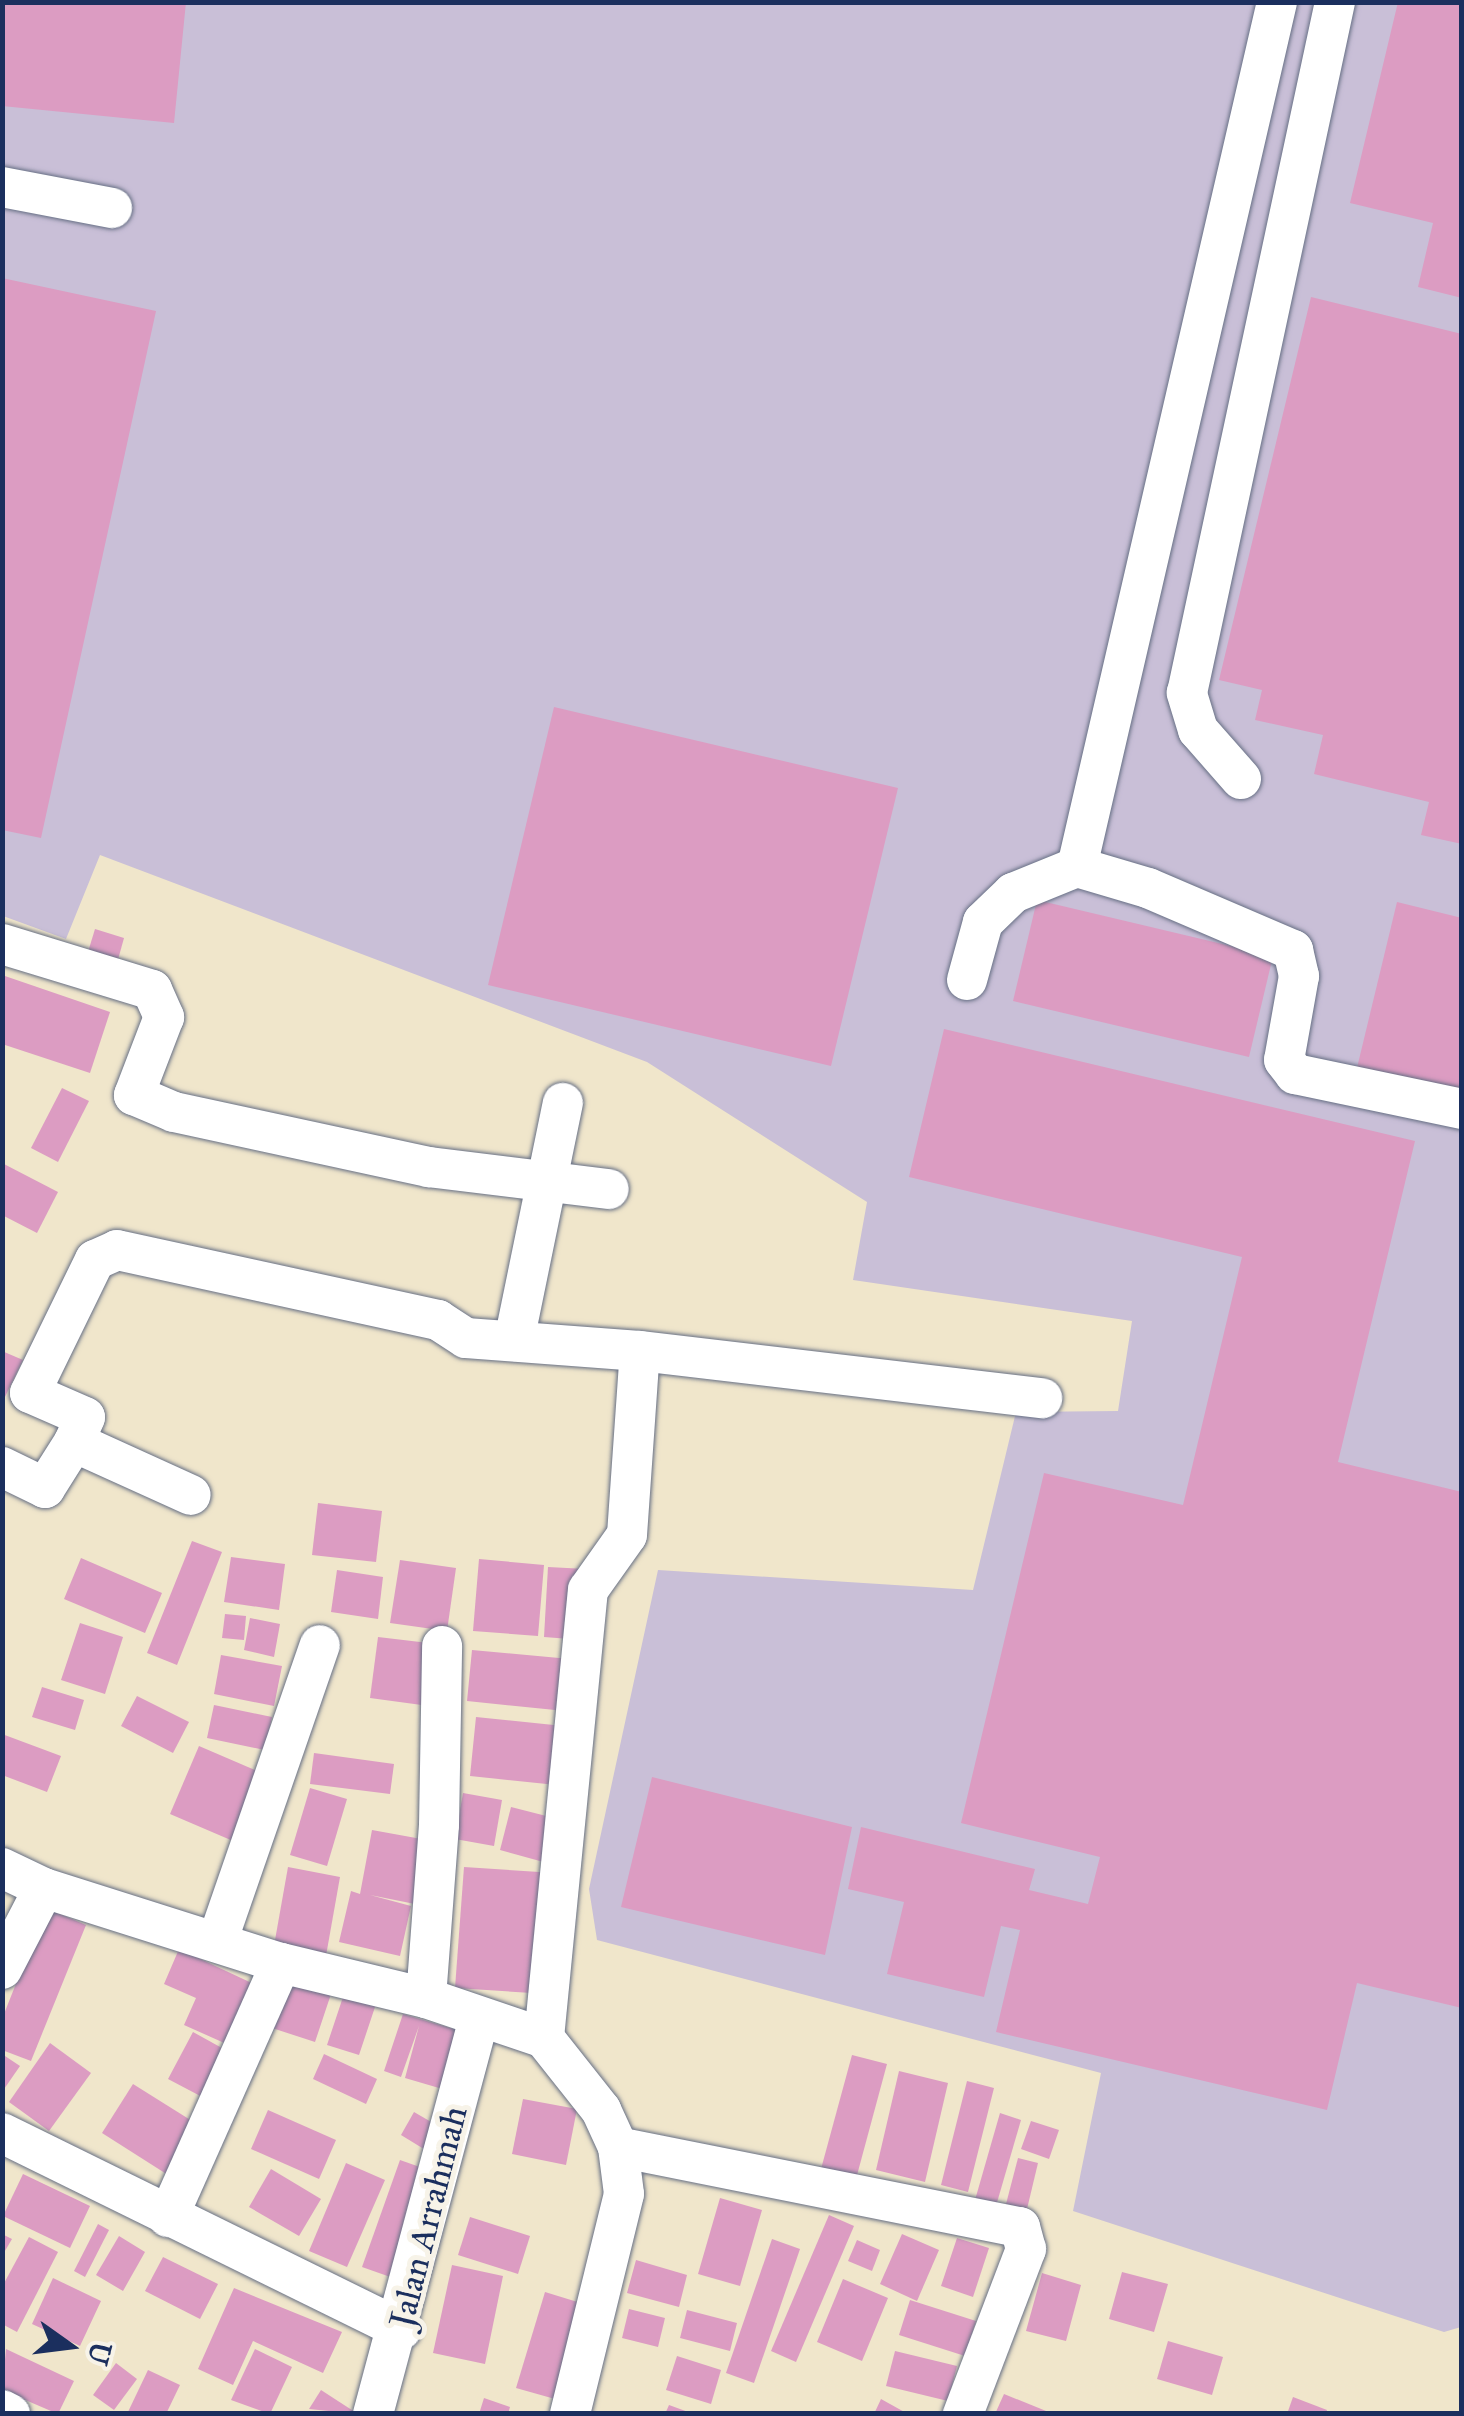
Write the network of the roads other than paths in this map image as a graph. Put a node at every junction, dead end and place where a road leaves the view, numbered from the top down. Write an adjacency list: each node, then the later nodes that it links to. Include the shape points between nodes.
1 (1277, 2): 6 (street)
2 (1335, 2): 5 (street, via 1186,693 1198,730)
3 (2, 187): 4 (street)
4 (112, 208)
5 (1241, 779)
6 (1077, 867): 8 (street, via 1013,893 983,922); 10 (street, via 1148,888 1293,950 1300,976 1284,1060 1295,1074)
7 (2, 944): 11 (street, via 152,990 164,1017 134,1095 174,1112 429,1166)
8 (967, 980)
9 (563, 1102): 11 (street)
10 (1462, 1108)
11 (546, 1178): 12 (street); 13 (street)
12 (609, 1189)
13 (514, 1341): 14 (street); 16 (street, via 466,1338 438,1320 116,1250 95,1260 30,1393 85,1417)
14 (640, 1351): 15 (street); 28 (street, via 626,1535 588,1590)
15 (1042, 1398)
16 (74, 1442): 17 (street, via 45,1488); 18 (street)
17 (2, 1467)
18 (191, 1495)
19 (320, 1645): 23 (street)
20 (442, 1646): 26 (street, via 439,1825)
21 (2, 1868): 22 (street)
22 (44, 1888): 23 (street); 25 (street)
23 (217, 1942): 24 (street)
24 (281, 1963): 26 (street); 31 (street)
25 (2, 1969)
26 (426, 1998): 27 (street)
27 (479, 2019): 28 (street); 32 (street, Jalan Arrahmah)
28 (544, 2038): 30 (street, via 591,2093)
29 (2, 2133): 31 (street)
30 (618, 2147): 36 (street, via 624,2212); 37 (street, via 1020,2227 1026,2249)
31 (168, 2217): 32 (street)
32 (401, 2329): 35 (street, Jalan Arrahmah)
33 (2, 2410): 34 (street)
34 (10, 2414)
35 (374, 2414)
36 (570, 2414)
37 (963, 2414)

